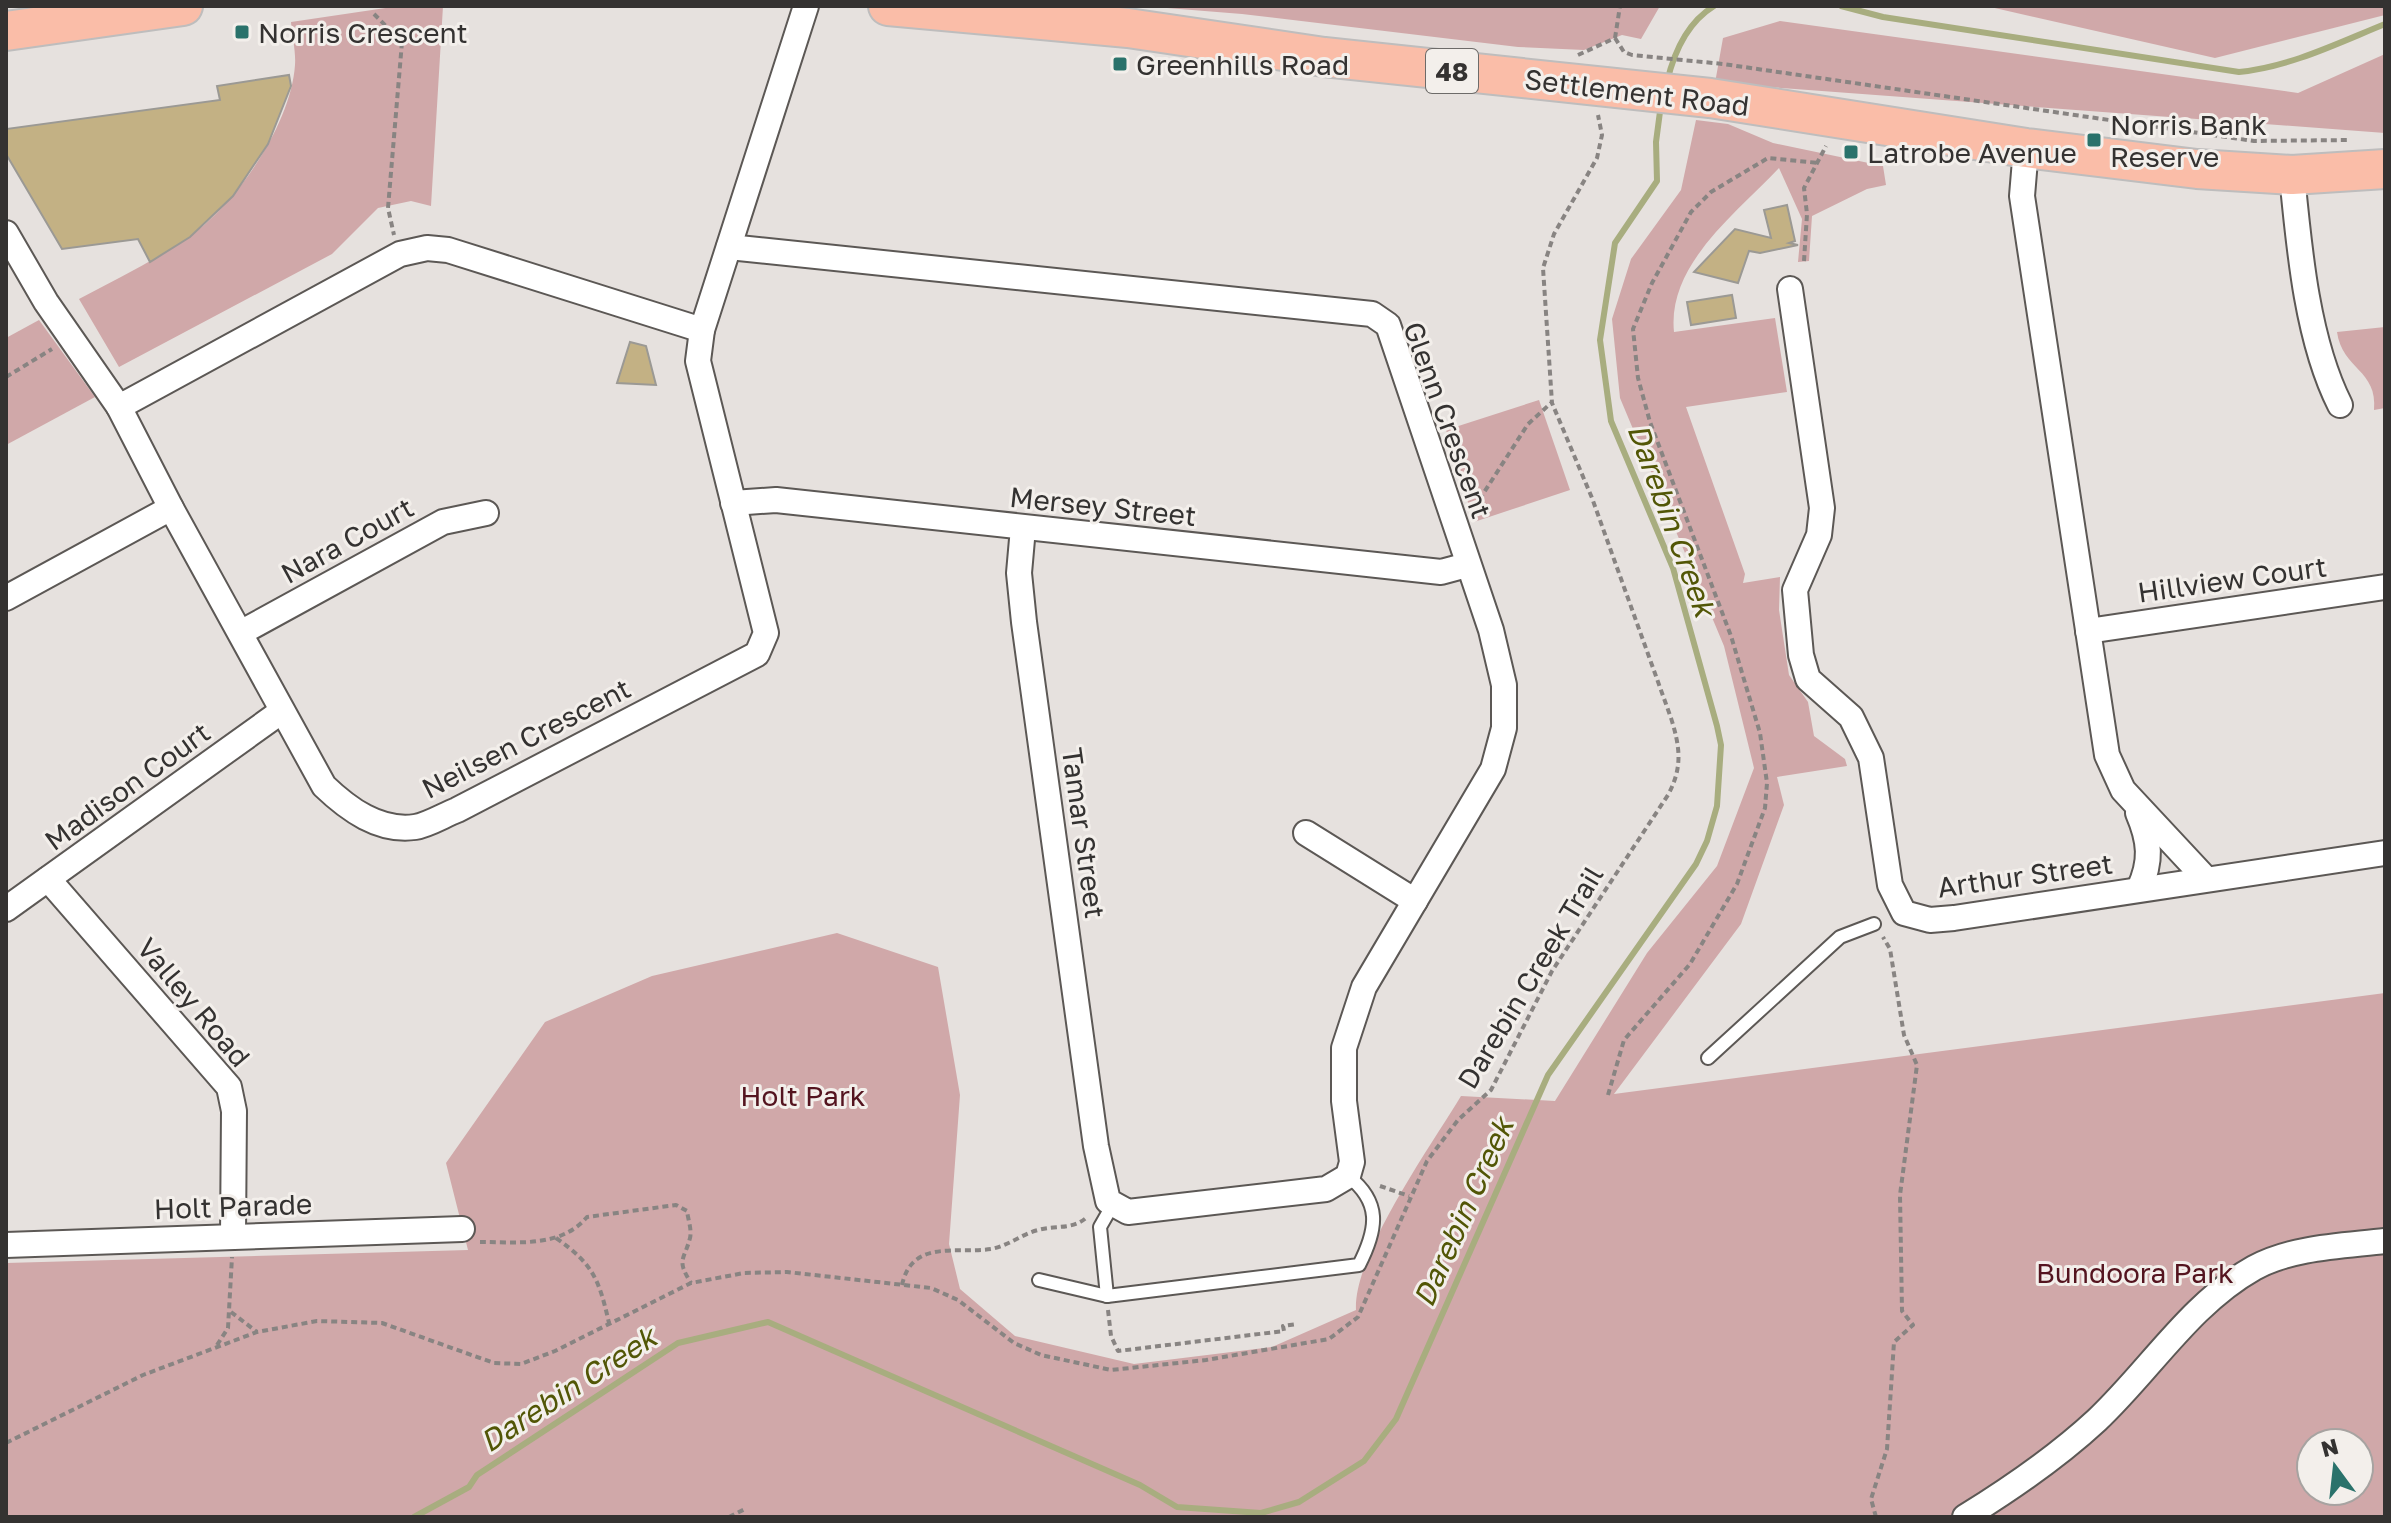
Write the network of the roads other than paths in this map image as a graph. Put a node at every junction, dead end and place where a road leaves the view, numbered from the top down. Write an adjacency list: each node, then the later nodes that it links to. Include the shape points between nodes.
1 (183, 6): 4 (main road)
2 (806, 6): 9 (street)
3 (888, 6): 5 (main road, Settlement Road / 48, via 1112,26 1324,57 1716,81 1841,120)
4 (6, 31)
5 (2026, 148): 7 (main road, Settlement Road / 48); 21 (street, via 2022,196)
6 (2385, 169): 7 (main road, Settlement Road / 48)
7 (2292, 175): 12 (street, via 2316,338)
8 (6, 233): 13 (street)
9 (729, 247): 11 (street); 18 (street, Glenn Crescent, via 1372,314 1388,325)
10 (1790, 289): 29 (street, Arthur Street, via 1822,508 1819,535 1795,590 1801,655 1815,688 1851,717 1865,740 1897,906 1930,920)
11 (702, 330): 13 (street, via 448,250 427,248 400,254); 14 (street, Neilsen Crescent, via 698,361)
12 (2340, 405)
13 (119, 407): 15 (street, Neilsen Crescent)
14 (733, 503): 17 (street, Mersey Street, via 776,500); 23 (street, Neilsen Crescent, via 766,633 757,654 457,810 415,827 374,822 346,807 324,786)
15 (171, 508): 20 (street); 22 (street, Neilsen Crescent)
16 (486, 513): 22 (street, Nara Court, via 443,522)
17 (1023, 528): 18 (street, Mersey Street, via 1441,572); 35 (street, Tamar Street, via 1019,573 1024,622 1096,1146)
18 (1467, 565): 30 (street, Glenn Crescent, via 1501,671 1504,728 1493,769)
19 (2385, 587): 21 (street, Hillview Court)
20 (6, 598)
21 (2088, 631): 24 (street, via 2107,755)
22 (242, 632): 23 (street, Neilsen Crescent)
23 (282, 711): 27 (street, Madison Court)
24 (2134, 803): 28 (street); 29 (street, via 2149,846 2148,870)
25 (1306, 833): 30 (street)
26 (2385, 853): 28 (street, Arthur Street)
27 (48, 879): 31 (street, Madison Court); 36 (street, Valley Road, via 229,1087 234,1111)
28 (2206, 879): 29 (street, Arthur Street)
29 (2139, 889)
30 (1415, 901): 34 (street, Glenn Crescent, via 1364,987 1344,1048 1344,1101 1352,1162)
31 (6, 909)
32 (1874, 924): 33 (lane, via 1840,937)
33 (1708, 1058)
34 (1360, 1178): 35 (street, via 1326,1189 1128,1212); 41 (lane, via 1374,1209 1359,1265)
35 (1112, 1206): 41 (lane, via 1100,1227)
36 (233, 1235): 37 (street, Holt Parade); 39 (street, Holt Parade)
37 (466, 1235)
38 (2385, 1241): 42 (street, via 2288,1256 2257,1266 2228,1285 2098,1419 2029,1477)
39 (6, 1245)
40 (1039, 1280): 41 (lane)
41 (1107, 1296)
42 (1965, 1517)

